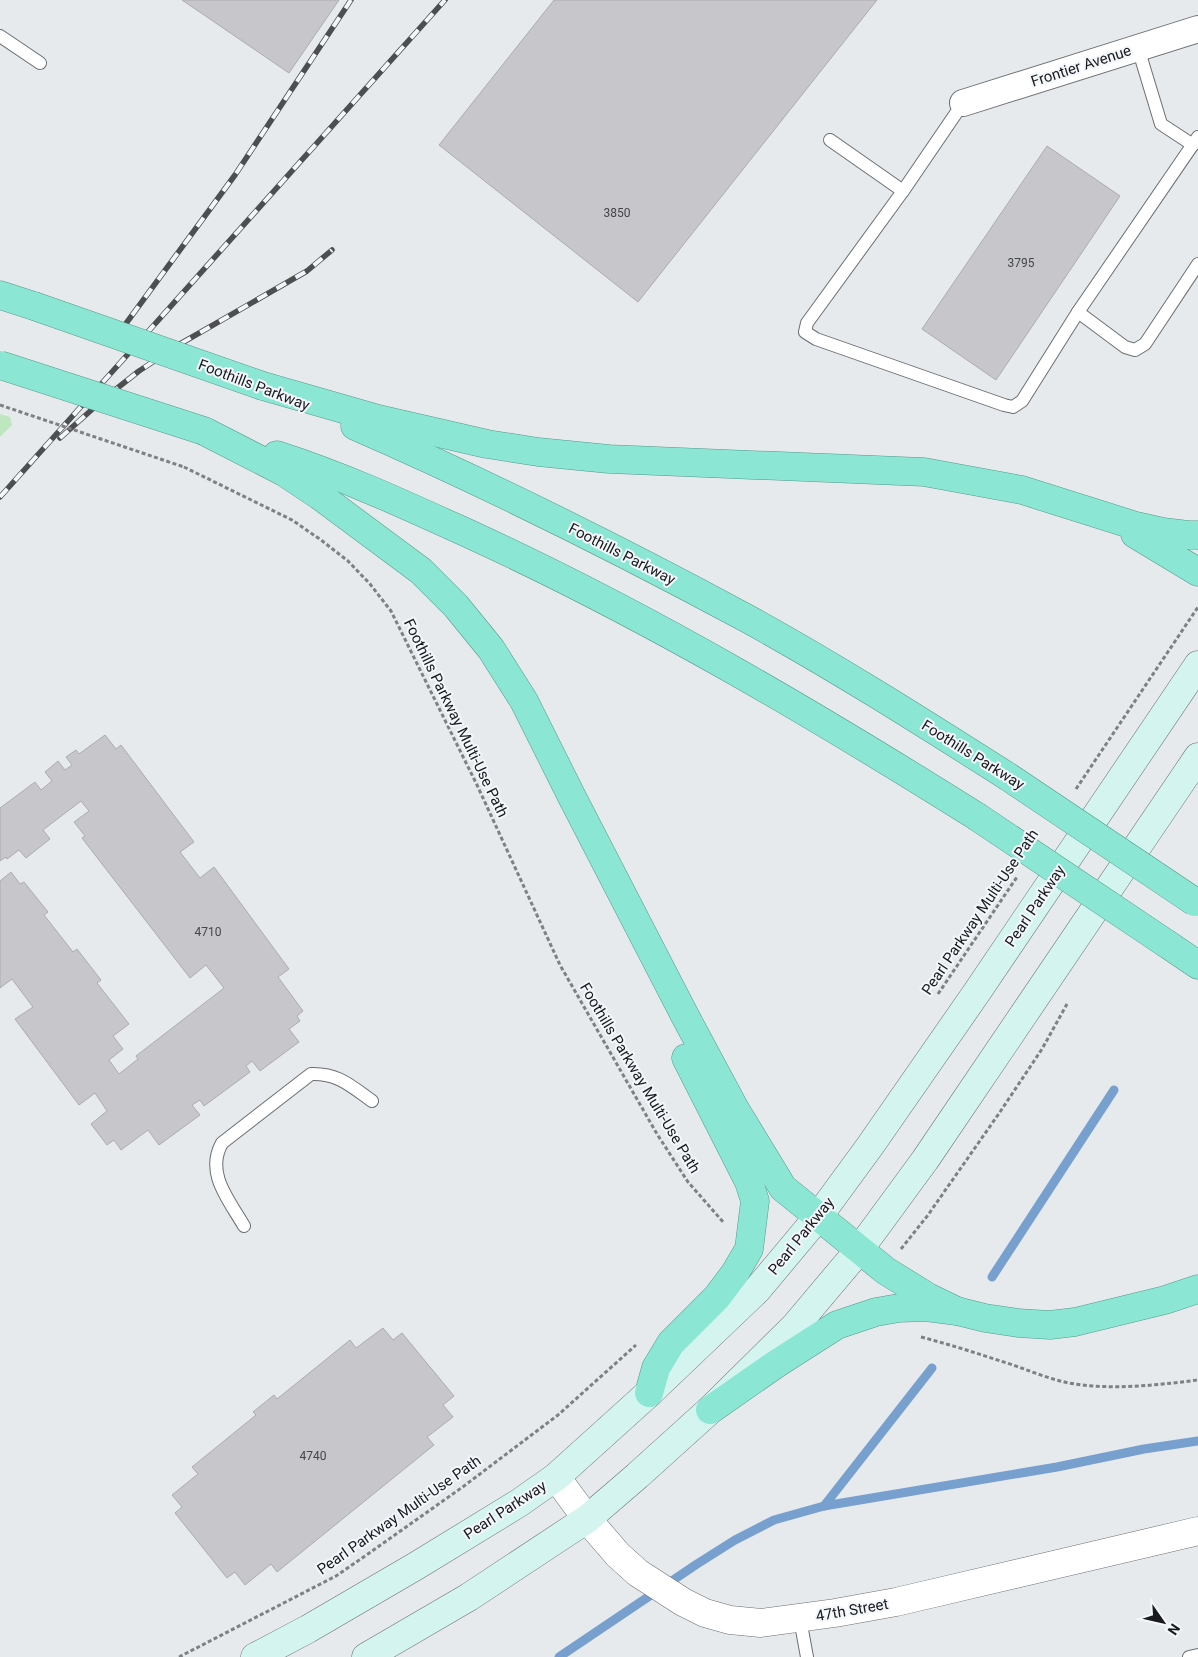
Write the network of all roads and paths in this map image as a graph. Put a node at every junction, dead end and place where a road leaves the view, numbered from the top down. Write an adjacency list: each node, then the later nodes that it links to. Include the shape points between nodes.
1 (1198, 29): 3 (street, Frontier Avenue)
2 (0, 36): 4 (lane)
3 (1138, 48): 5 (street, Frontier Avenue); 7 (lane, via 1162,124)
4 (40, 63)
5 (963, 103): 8 (lane)
6 (830, 140): 8 (lane)
7 (1195, 141): 11 (lane)
8 (903, 191): 11 (lane, via 807,323 806,332 816,339 1013,407 1022,401)
9 (1198, 264): 11 (lane, via 1145,344 1135,350 1124,347)
10 (0, 295): 13 (highway, Foothills Parkway, bridge)
11 (1078, 312)
12 (0, 365): 15 (highway, bridge)
13 (263, 386): 16 (highway, via 378,419 530,451 609,459 924,472 1022,490); 24 (highway, Foothills Parkway, bridge, via 482,485 749,620 1007,776)
14 (0, 405): 30 (path, Foothills Parkway Multi-Use Path, bridge, via 184,467 292,520 348,561 370,584 391,611 477,785 560,965 657,1134 688,1182)
15 (204, 431): 25 (highway, via 284,472 320,496 421,571 456,606 492,649 524,701); 26 (highway, bridge, via 361,486 537,566 634,615 895,765)
16 (1088, 511): 17 (highway, via 1163,532); 18 (highway, via 1158,546)
17 (1198, 535)
18 (1198, 572)
19 (1198, 607): 22 (path)
20 (1198, 665): 29 (main road, Pearl Parkway, via 977,992)
21 (1198, 756): 32 (main road, via 925,1160)
22 (1072, 795)
23 (1018, 876): 27 (path, Pearl Parkway Multi-Use Path)
24 (1196, 904)
25 (637, 924): 29 (highway, via 759,1151 783,1188); 37 (highway, via 649,986 739,1160 755,1201 749,1249 717,1297 671,1343 656,1368)
26 (1198, 965)
27 (935, 999)
28 (372, 1101): 31 (lane, via 342,1079 311,1074 222,1142 217,1152 218,1181)
29 (818, 1217): 32 (highway); 37 (main road, Pearl Parkway, via 757,1290)
30 (725, 1223)
31 (244, 1226)
32 (859, 1250): 34 (highway, via 901,1282); 38 (main road, via 795,1326)
33 (1198, 1289): 34 (highway, via 1075,1322 1050,1325 1018,1323)
34 (957, 1311): 38 (highway, via 899,1308 837,1325)
35 (918, 1336): 36 (path, via 1075,1384 1144,1386)
36 (1198, 1380)
37 (649, 1393): 40 (main road, Pearl Parkway)
38 (710, 1410): 41 (main road)
39 (546, 1423): 45 (path, Pearl Parkway Multi-Use Path, via 464,1486 336,1576)
40 (556, 1477): 41 (street, 47th Street); 46 (main road, Pearl Parkway, via 520,1503 416,1566)
41 (587, 1519): 43 (street, 47th Street, via 638,1573 705,1613 761,1623); 47 (main road, via 469,1597)
42 (1198, 1531): 43 (street, 47th Street, via 896,1602)
43 (800, 1619): 48 (lane)
44 (1198, 1655): 49 (lane)
45 (178, 1657)
46 (255, 1657)
47 (366, 1657)
48 (807, 1657)
49 (1189, 1657)

